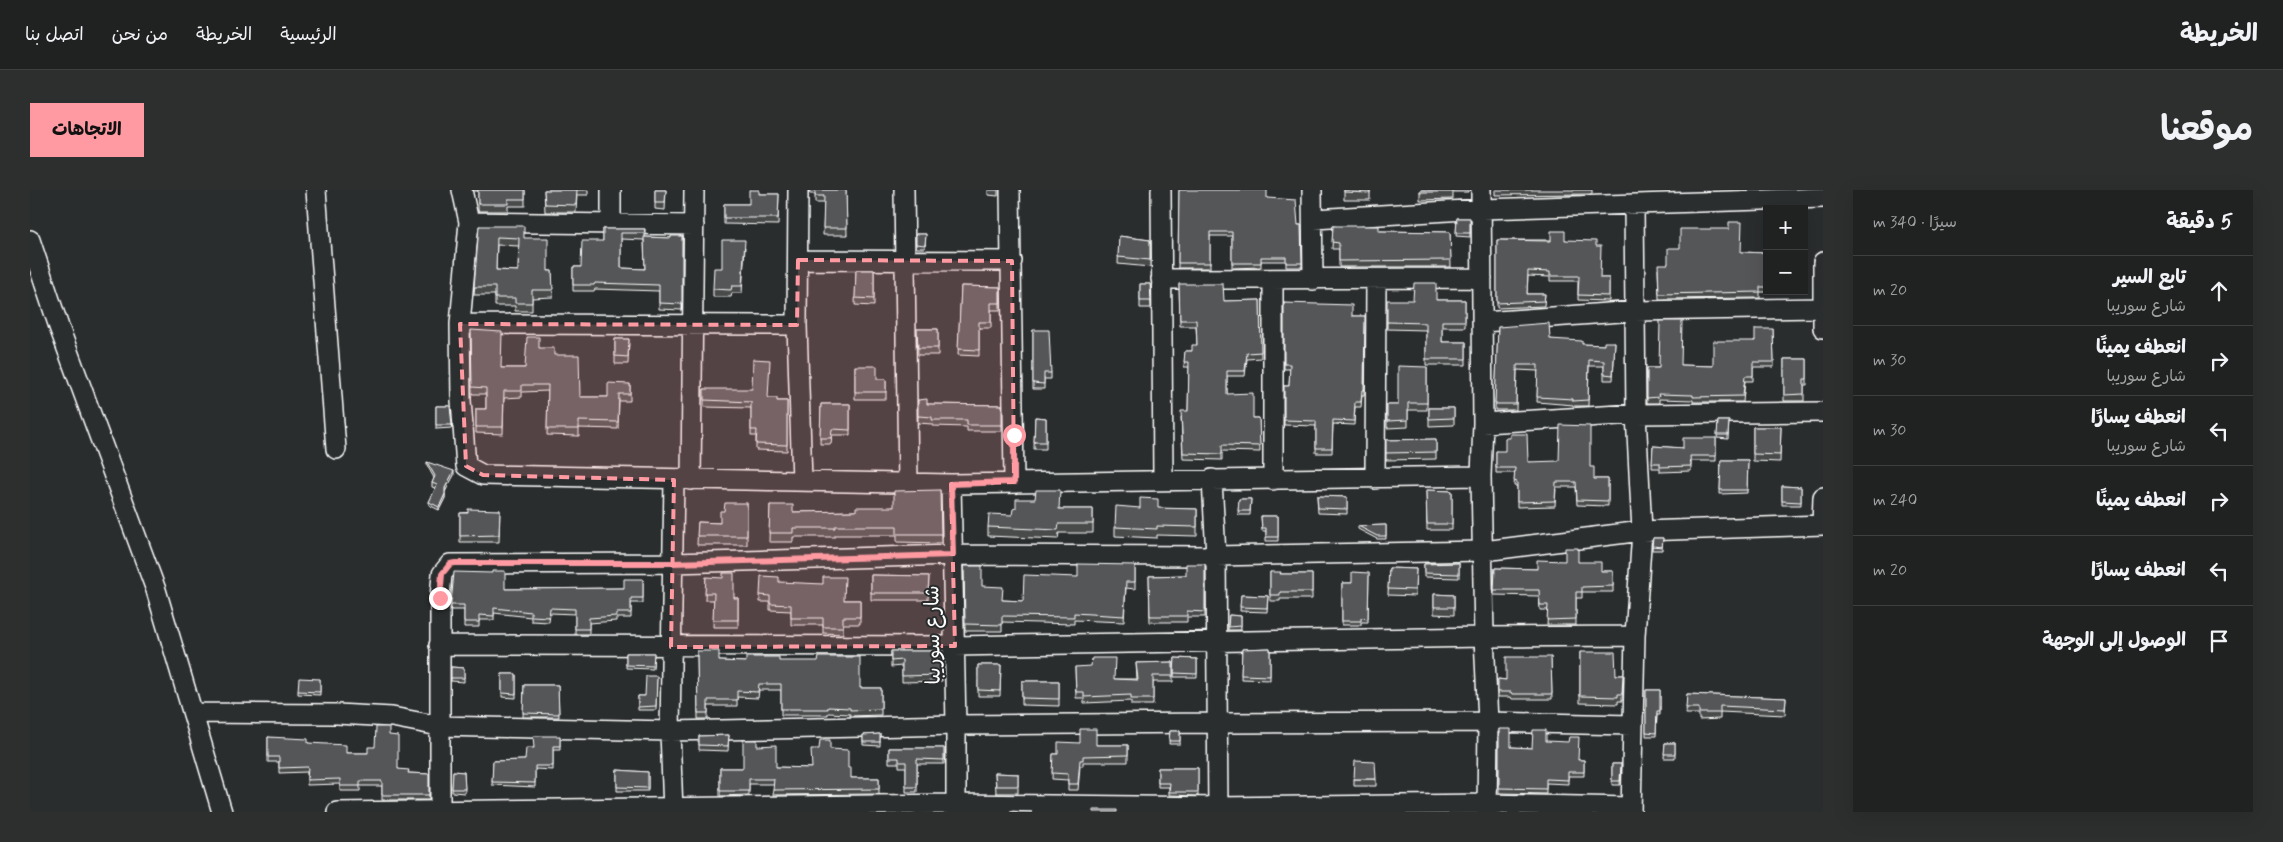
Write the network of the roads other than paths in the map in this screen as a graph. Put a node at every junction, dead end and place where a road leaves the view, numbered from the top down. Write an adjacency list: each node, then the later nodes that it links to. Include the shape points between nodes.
1 (316, 190): 39 (street)
2 (462, 190): 16 (street)
3 (611, 190): 17 (street)
4 (694, 190): 18 (street)
5 (798, 190): 20 (street)
6 (904, 190): 22 (street)
7 (1010, 190): 21 (street)
8 (1161, 190): 25 (street)
9 (1312, 190): 15 (street)
10 (1481, 190): 14 (street)
11 (1665, 197): 12 (street); 13 (street)
12 (1823, 198)
13 (1634, 206): 14 (street); 30 (street)
14 (1482, 209): 15 (street); 24 (street)
15 (1314, 219): 27 (street)
16 (469, 222): 17 (street); 32 (street)
17 (611, 224): 18 (street)
18 (694, 226): 33 (street)
19 (30, 240): 63 (street, via 156,590)
20 (798, 260): 22 (street); 34 (street)
21 (1012, 261): 22 (street); 47 (street)
22 (904, 262): 48 (street)
23 (1823, 262): 29 (street)
24 (1482, 278): 28 (street); 31 (street)
25 (1161, 279): 26 (street); 41 (street)
26 (1273, 279): 27 (street); 45 (street)
27 (1314, 280): 28 (street)
28 (1376, 280): 42 (street)
29 (1823, 308): 30 (street); 35 (street)
30 (1636, 311): 31 (street); 37 (street)
31 (1483, 322): 38 (street)
32 (460, 324): 33 (street); 43 (street, via 466,466 483,475)
33 (694, 325): 34 (street); 43 (street)
34 (797, 326): 46 (street)
35 (1823, 328)
36 (1823, 412): 37 (street)
37 (1636, 414): 38 (street); 52 (street)
38 (1483, 423): 40 (street)
39 (336, 449)
40 (1481, 476): 42 (street); 53 (street)
41 (1163, 479): 44 (street); 47 (street)
42 (1375, 479): 45 (street)
43 (682, 480): 46 (street); 56 (street)
44 (1212, 480): 45 (street); 55 (street)
45 (1274, 480)
46 (802, 481): 48 (street)
47 (1014, 482): 49 (street)
48 (908, 483): 49 (street)
49 (951, 484): 54 (street, شارع سوريبا)
50 (1823, 497): 51 (street)
51 (1822, 525): 52 (street)
52 (1642, 531): 53 (street); 57 (street)
53 (1484, 551): 55 (street); 58 (street)
54 (953, 555): 55 (street); 56 (street); 61 (street, شارع سوريبا)
55 (1216, 556): 59 (street)
56 (673, 563): 60 (street, via 450,564 442,574); 62 (street)
57 (1635, 636): 58 (street); 67 (street)
58 (1484, 637): 59 (street); 64 (street)
59 (1216, 641): 61 (street); 65 (street)
60 (439, 645): 62 (street); 68 (street)
61 (955, 646): 62 (street); 66 (street, شارع سوريبا)
62 (671, 647): 69 (street)
63 (194, 712): 68 (street, via 367,715); 76 (street)
64 (1488, 722): 65 (street); 67 (street); 71 (street)
65 (1218, 723): 66 (street); 74 (street)
66 (956, 725): 69 (street); 70 (street, شارع سوريبا)
67 (1632, 725): 75 (street)
68 (439, 726): 69 (street); 78 (street)
69 (670, 731): 73 (street)
70 (956, 808): 72 (street); 73 (street)
71 (1487, 808): 74 (street); 75 (street)
72 (1062, 809): 74 (street)
73 (673, 810): 78 (street)
74 (1218, 810)
75 (1631, 810)
76 (222, 812)
77 (337, 812): 78 (street)
78 (440, 812)

